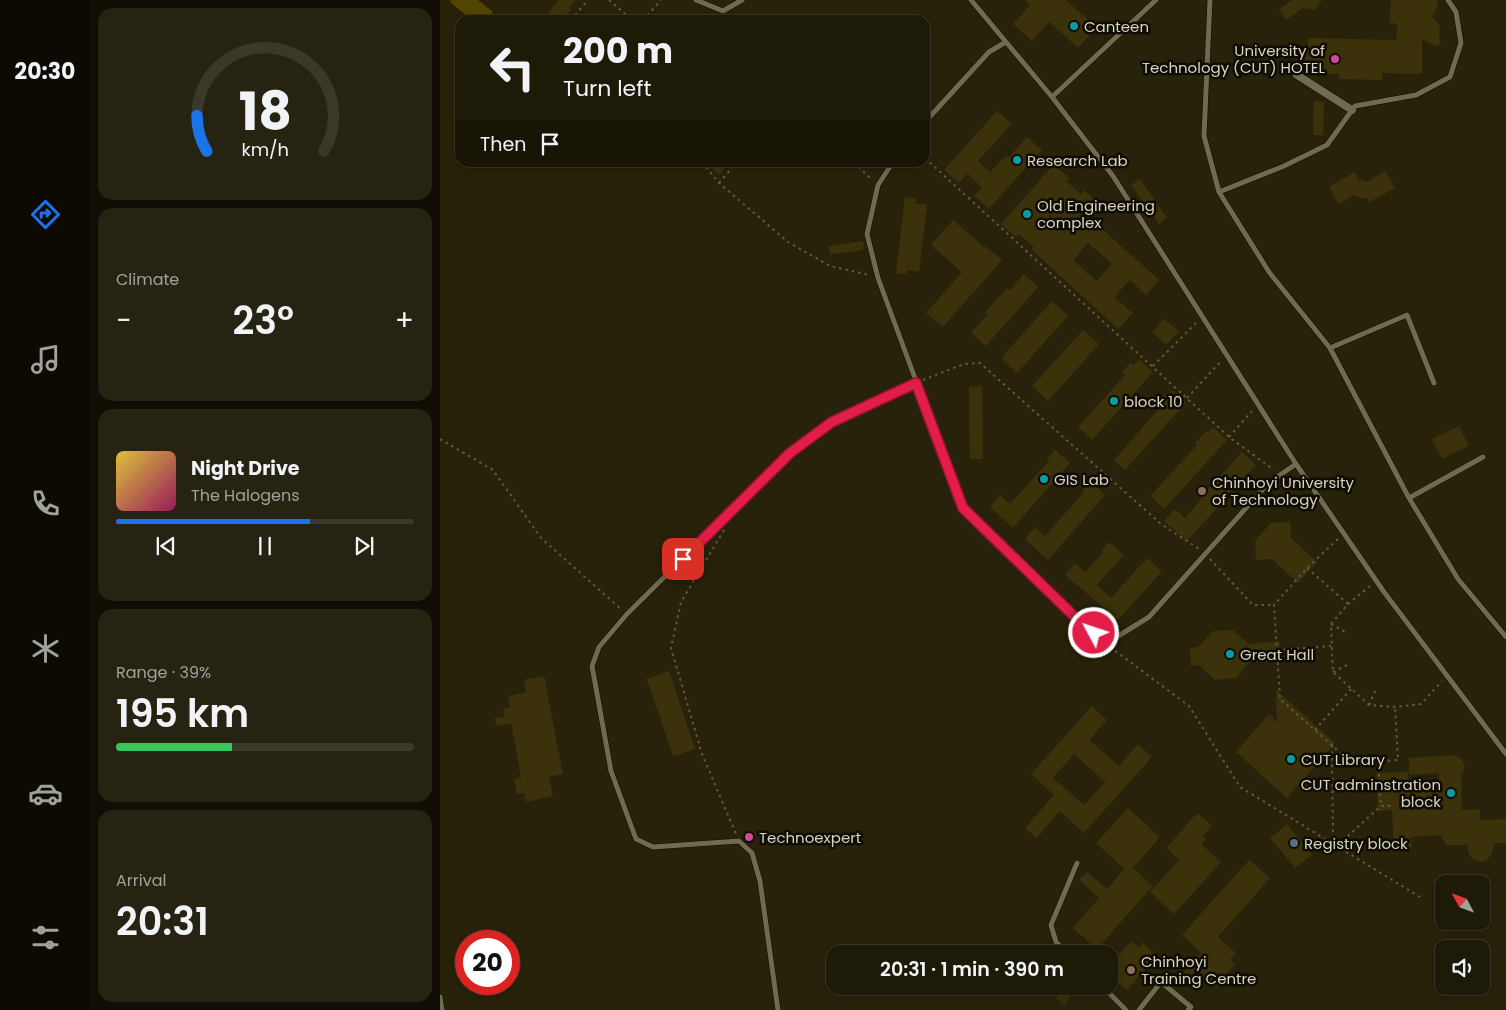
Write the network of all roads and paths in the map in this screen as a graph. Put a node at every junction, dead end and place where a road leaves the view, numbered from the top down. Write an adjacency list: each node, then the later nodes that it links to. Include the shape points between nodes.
1 (588, 0): 10 (path)
2 (609, 0): 11 (path)
3 (661, 0): 12 (path)
4 (696, 0): 5 (lane, via 723,11)
5 (742, 0)
6 (971, 0): 13 (lane)
7 (1156, 0): 15 (lane)
8 (1210, 0): 25 (lane, via 1204,136)
9 (1448, 0): 16 (lane, via 1456,12 1461,43 1450,77 1416,95 1355,106)
10 (575, 15)
11 (626, 15)
12 (648, 15)
13 (1006, 42): 15 (lane); 17 (lane, via 989,52)
14 (1297, 75): 16 (street)
15 (1052, 98): 27 (lane, via 1113,176)
16 (1352, 110): 25 (lane, via 1327,145)
17 (930, 117)
18 (930, 163): 30 (path)
19 (706, 167): 23 (path)
20 (733, 167): 23 (path)
21 (859, 167): 24 (path)
22 (890, 167): 24 (lane)
23 (719, 183): 26 (path, via 788,242 830,266)
24 (878, 185): 26 (lane, via 867,234)
25 (1219, 192): 28 (lane, via 1269,272)
26 (878, 278): 31 (lane)
27 (1202, 317): 29 (lane); 30 (path)
28 (1330, 348): 32 (lane, via 1407,315); 40 (lane)
29 (1227, 357): 33 (path); 34 (lane)
30 (1153, 366): 33 (path)
31 (916, 383): 41 (lane, via 832,422 790,453); 43 (path, via 964,364 980,363 1161,524); 52 (lane, via 963,508 1076,618 1094,633)
32 (1434, 383)
33 (1187, 398): 35 (path)
34 (1258, 406): 35 (path); 38 (lane)
35 (1229, 437): 39 (path)
36 (440, 439): 48 (path, via 492,470 541,538)
37 (1483, 457): 40 (lane)
38 (1296, 464): 39 (lane); 42 (lane)
39 (1280, 475): 43 (lane, via 1263,489)
40 (1409, 498): 51 (lane, via 1458,579)
41 (724, 518): 48 (lane); 68 (path, via 724,531 681,602 671,648 702,754)
42 (1344, 534): 44 (path); 45 (lane)
43 (1205, 554): 47 (path, via 1253,605); 52 (lane, via 1149,617)
44 (1307, 568): 46 (path); 47 (path)
45 (1376, 581): 46 (path); 57 (lane)
46 (1348, 604): 49 (path)
47 (1274, 605): 54 (path)
48 (628, 614): 68 (lane, via 599,647 592,666 611,771 636,838 653,846)
49 (1331, 624): 50 (path); 53 (path)
50 (1347, 633)
51 (1506, 637)
52 (1115, 638): 69 (path, via 1114,650 1189,706 1240,787)
53 (1332, 646): 54 (path); 56 (path)
54 (1277, 650): 62 (path, via 1280,700)
55 (1349, 664): 56 (path)
56 (1334, 672): 59 (path)
57 (1446, 675): 61 (path, via 1421,704); 64 (lane)
58 (1376, 689): 60 (path)
59 (1351, 690): 60 (path); 62 (path)
60 (1369, 706): 61 (path)
61 (1395, 707): 65 (path, via 1398,760)
62 (1315, 730): 63 (path)
63 (1332, 745): 65 (path, via 1352,763); 69 (path)
64 (1506, 754)
65 (1378, 761): 66 (path)
66 (1381, 806): 67 (path); 70 (path)
67 (1392, 806)
68 (739, 841): 77 (lane, via 752,853 760,881)
69 (1333, 843): 70 (path)
70 (1338, 846): 72 (path)
71 (1077, 863): 73 (lane, via 1051,925)
72 (1420, 898)
73 (1059, 945)
74 (1111, 995): 78 (lane)
75 (440, 997): 76 (lane)
76 (442, 1010)
77 (778, 1010)
78 (1126, 1010)
79 (1139, 1010): 80 (lane, via 1161,982 1191,1007)
80 (1188, 1010)

